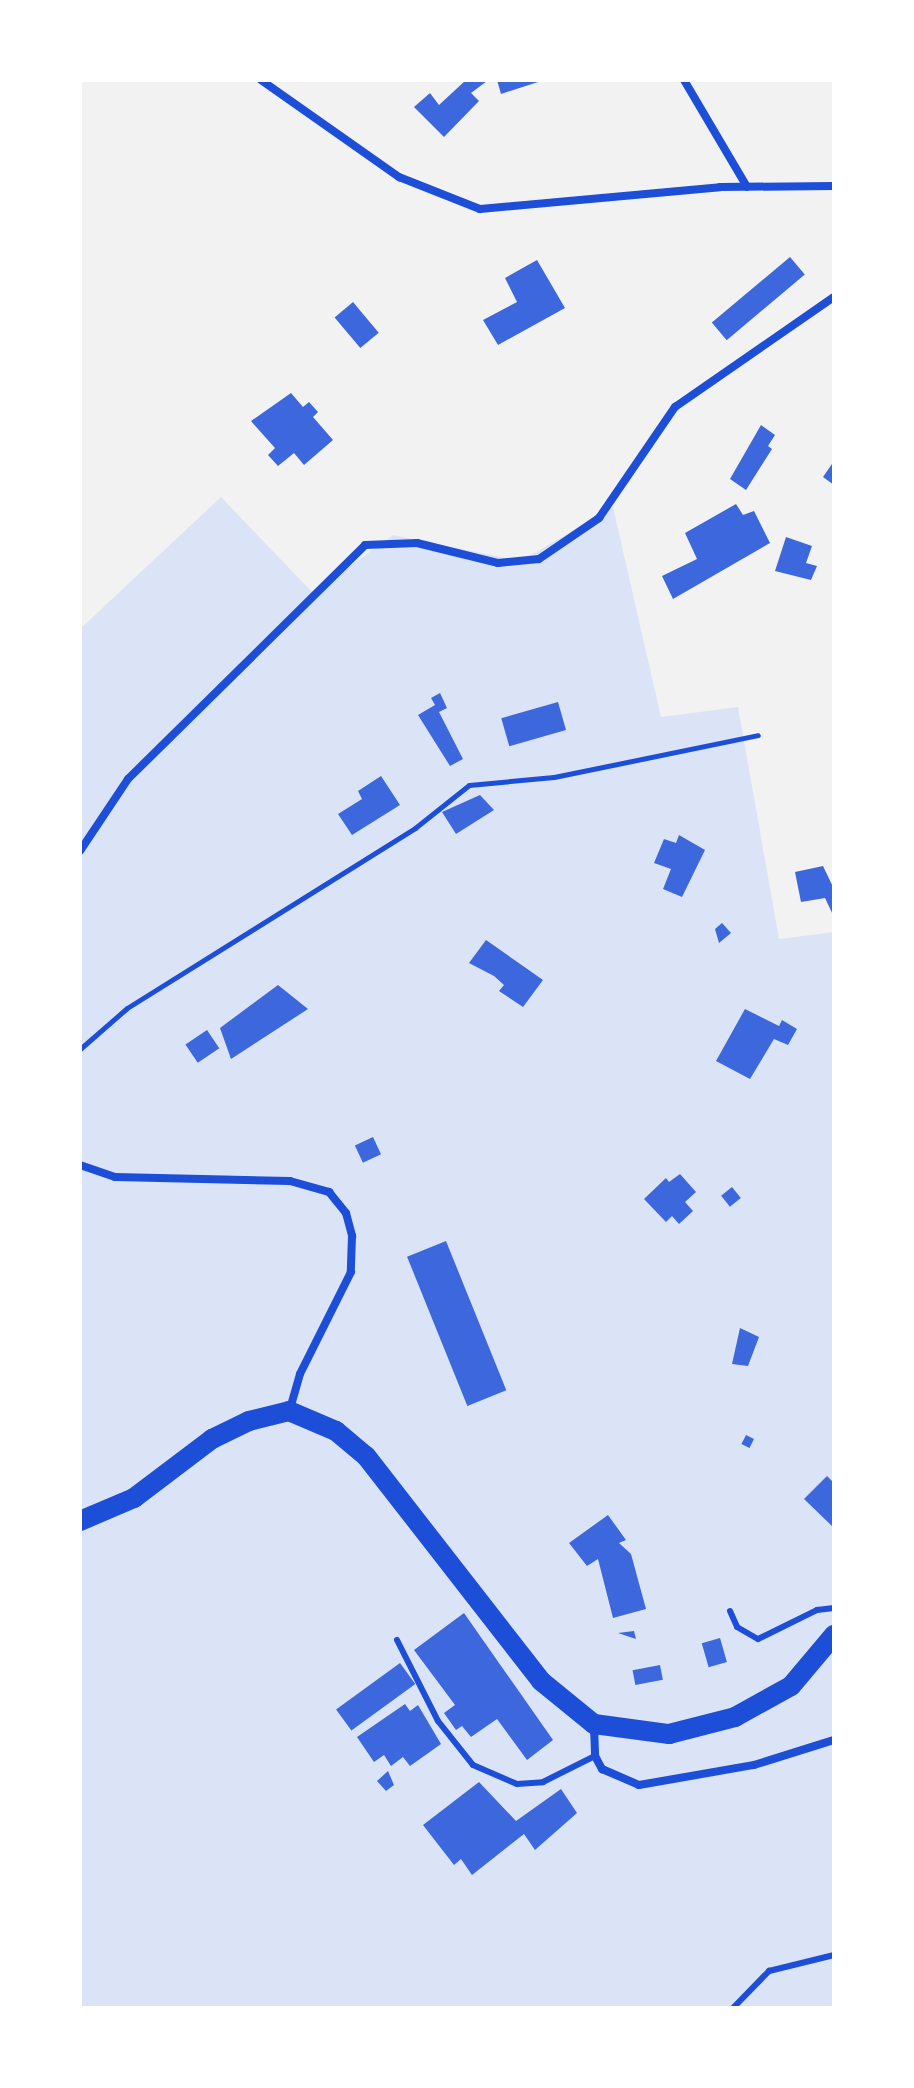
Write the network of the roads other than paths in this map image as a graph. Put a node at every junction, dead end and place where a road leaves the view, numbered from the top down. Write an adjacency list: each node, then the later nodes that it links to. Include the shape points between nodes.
1 (261, 80): 4 (street, via 399,177 480,209)
2 (684, 80): 4 (street)
3 (834, 186): 4 (street)
4 (747, 187)
5 (834, 297): 6 (street, via 675,407 599,518 539,559 498,563 417,543 365,545 128,779)
6 (80, 851)
7 (80, 1165): 8 (street, via 115,1177 290,1181 329,1192 346,1213 352,1236 351,1272 300,1374)
8 (289, 1411): 9 (main road, via 249,1421 212,1439 134,1498); 14 (main road, via 336,1431 366,1456 541,1681)
9 (80, 1521)
10 (834, 1608): 11 (lane, via 817,1610 758,1639 737,1627)
11 (730, 1611)
12 (834, 1635): 14 (main road, via 791,1686 735,1717 669,1734)
13 (397, 1640): 16 (lane, via 438,1721 473,1765 517,1784 543,1782)
14 (594, 1724): 16 (street)
15 (834, 1740): 16 (street, via 754,1765 639,1785 614,1778)
16 (595, 1756)
17 (834, 1955): 18 (lane, via 769,1971)
18 (733, 2008)

